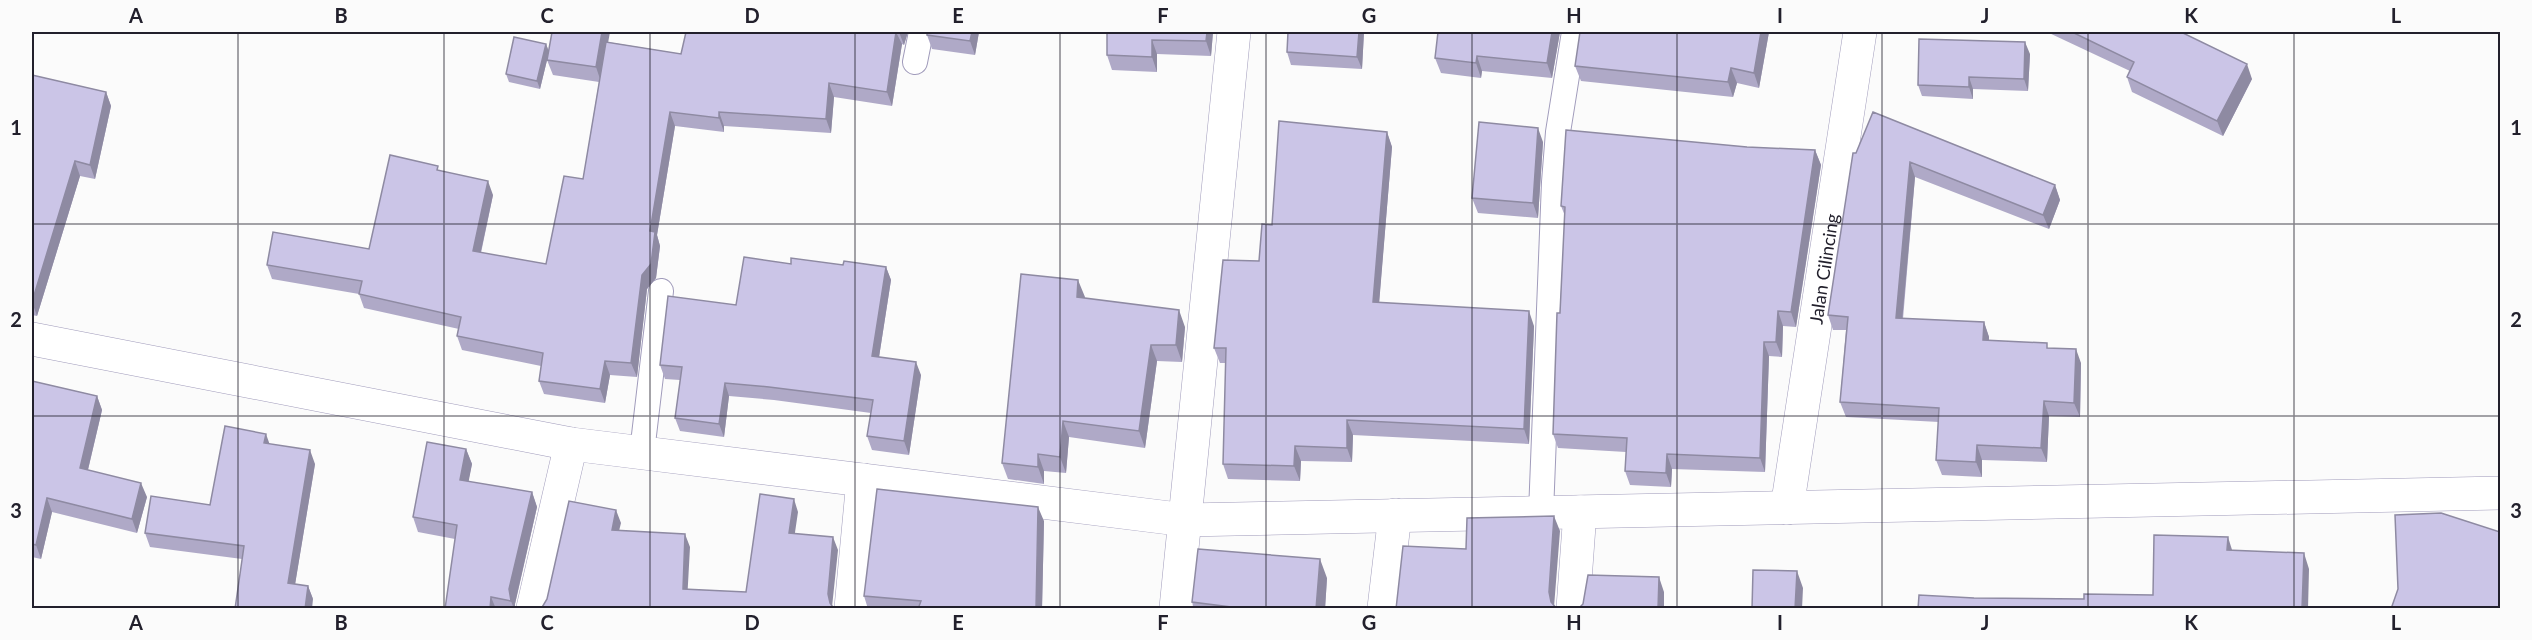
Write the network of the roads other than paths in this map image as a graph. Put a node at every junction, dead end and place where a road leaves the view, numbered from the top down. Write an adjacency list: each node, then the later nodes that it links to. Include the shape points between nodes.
1 (921, 32): 5 (lane)
2 (1234, 32): 16 (street)
3 (1574, 32): 14 (lane, via 1554,182)
4 (1860, 32): 12 (street, Jalan Cilincing)
5 (915, 62)
6 (661, 291): 9 (lane)
7 (32, 339): 8 (street)
8 (571, 444): 9 (street); 17 (street)
9 (642, 452): 10 (street)
10 (863, 480): 16 (street); 18 (street)
11 (2500, 493): 12 (street)
12 (1787, 508): 13 (street)
13 (1580, 512): 14 (street); 21 (street)
14 (1541, 513): 15 (street)
15 (1395, 515): 16 (street); 20 (street)
16 (1186, 519): 19 (street)
17 (533, 609)
18 (851, 609)
19 (1176, 609)
20 (1384, 609)
21 (1573, 609)

